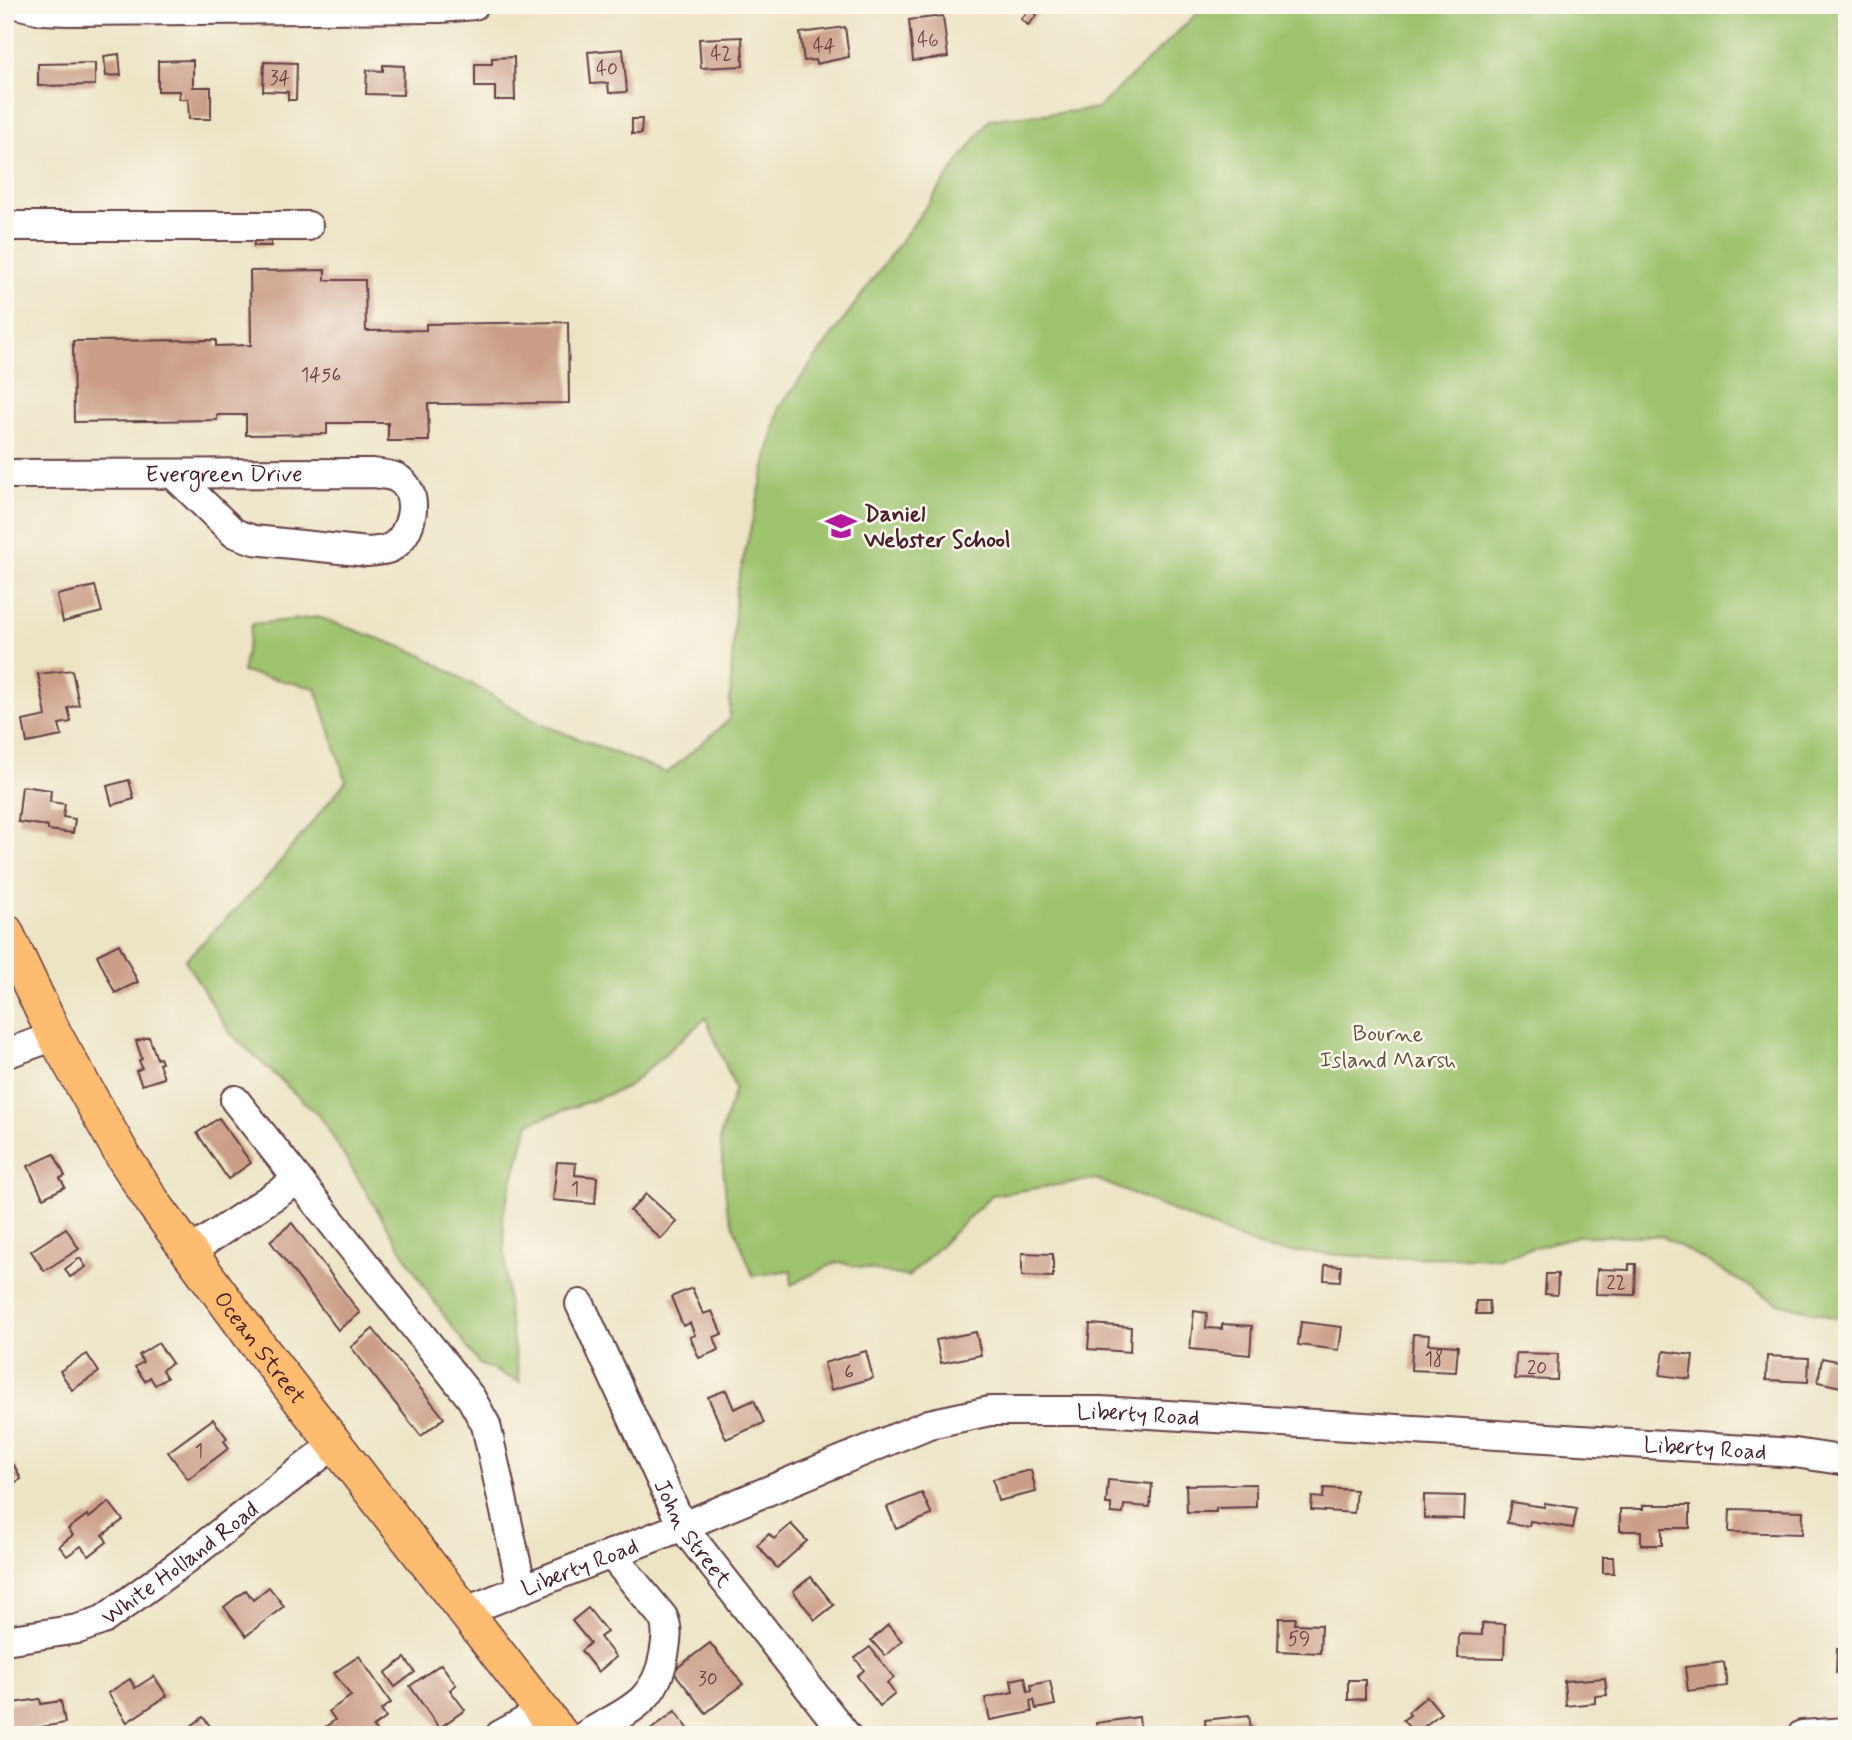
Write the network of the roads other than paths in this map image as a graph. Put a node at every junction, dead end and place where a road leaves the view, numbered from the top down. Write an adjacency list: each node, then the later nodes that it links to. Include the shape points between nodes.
1 (20, 5): 2 (street, via 68,11)
2 (474, 5)
3 (5, 226): 4 (street)
4 (308, 226)
5 (5, 474): 6 (street, Evergreen Drive)
6 (174, 475): 6 (street, Evergreen Drive, via 234,533 254,540 382,551 401,538 412,517 406,488 396,478 373,473)
7 (5, 931): 8 (main road, Ocean Street)
8 (55, 1036): 9 (street); 12 (main road, Ocean Street, via 123,1156)
9 (5, 1054)
10 (235, 1100): 11 (street)
11 (298, 1180): 12 (street); 18 (street, via 471,1398 486,1425)
12 (188, 1253): 14 (main road, Ocean Street)
13 (580, 1304): 16 (street, John Street)
14 (336, 1443): 19 (main road, Ocean Street); 20 (street, White Holland Road, via 103,1620 78,1629)
15 (1847, 1461): 16 (street, Liberty Road, via 1796,1453 1100,1411 990,1411 929,1424)
16 (682, 1526): 17 (street, Liberty Road); 25 (street, John Street)
17 (611, 1554): 18 (street, Liberty Road); 24 (street, via 663,1617 666,1643 660,1675 648,1696)
18 (522, 1589): 19 (street, Liberty Road)
19 (466, 1611): 21 (main road, Ocean Street)
20 (5, 1640)
21 (552, 1723): 23 (street)
22 (1847, 1732): 26 (street)
23 (500, 1735)
24 (586, 1735)
25 (846, 1735)
26 (1802, 1735)

